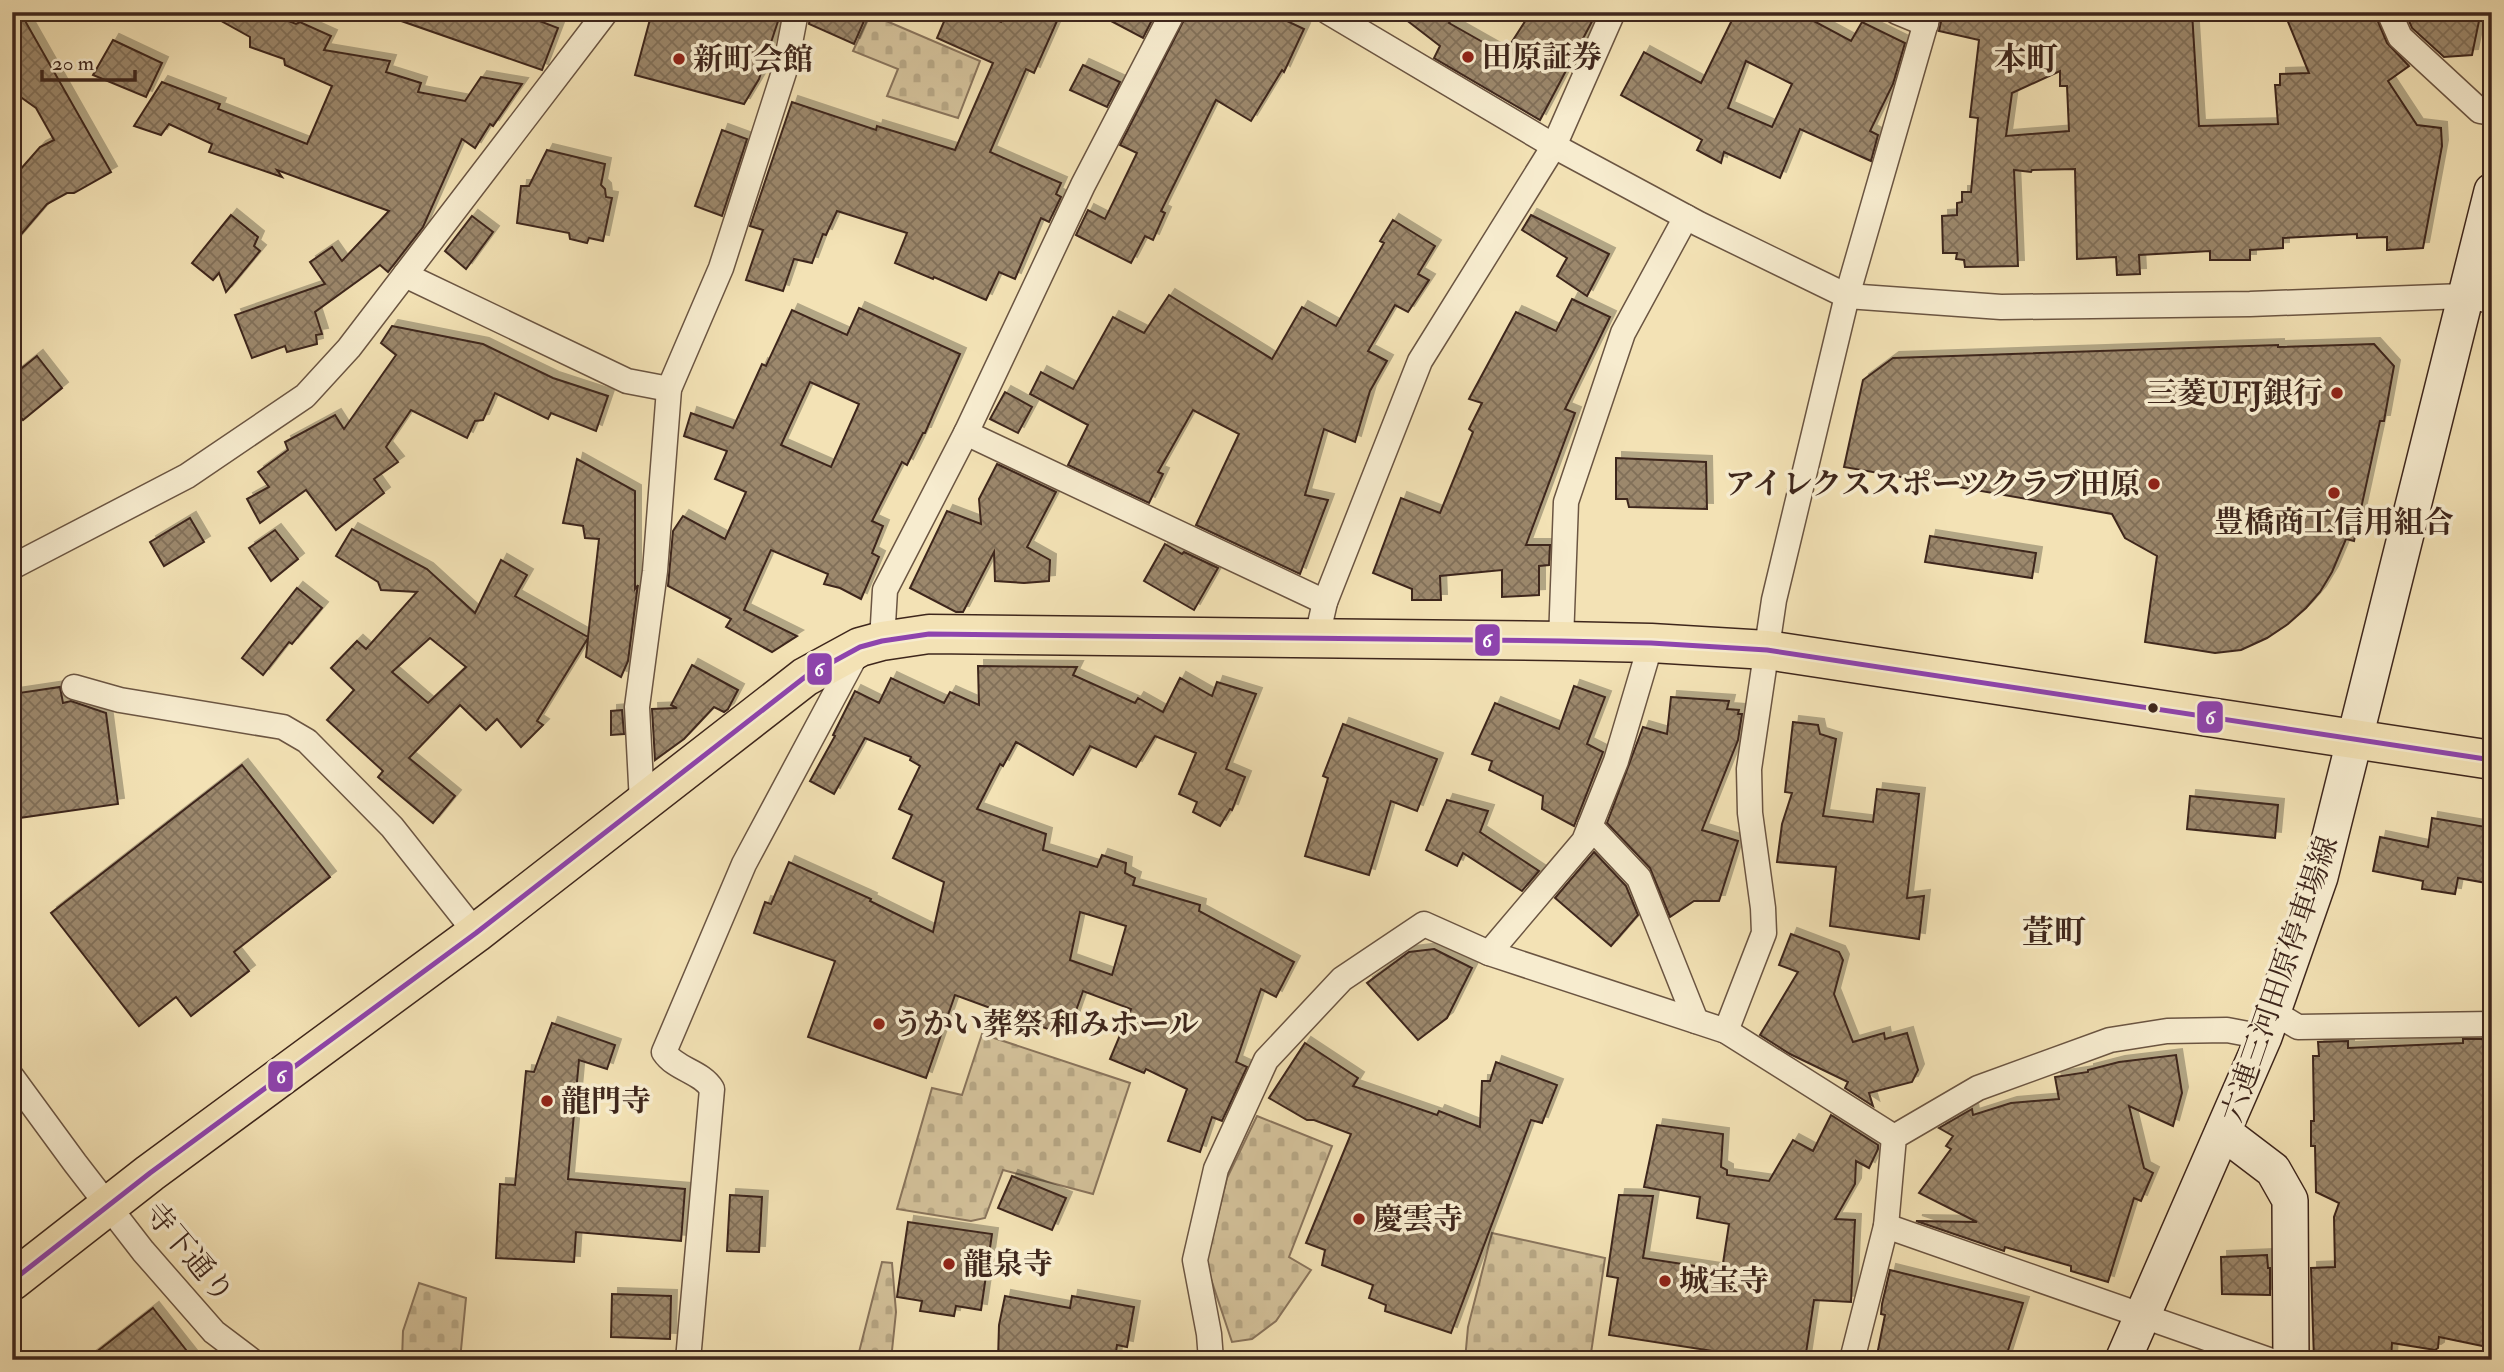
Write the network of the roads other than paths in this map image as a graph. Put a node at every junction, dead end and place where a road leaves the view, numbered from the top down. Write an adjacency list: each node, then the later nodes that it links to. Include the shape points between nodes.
1 (606, 12): 13 (street)
2 (796, 12): 16 (street, via 785,69 721,268)
3 (1173, 12): 17 (street, via 1083,185)
4 (1328, 12): 10 (street)
5 (1614, 12): 10 (street)
6 (1897, 12): 8 (street)
7 (2389, 12): 9 (street, via 2400,37 2480,111)
8 (1927, 18): 14 (street)
9 (2492, 114)
10 (1554, 146): 12 (street); 19 (street, via 1420,361)
11 (2492, 191): 15 (street, 六連三河田原停車場線)
12 (1686, 217): 14 (street); 20 (street, via 1623,333 1566,502)
13 (405, 275): 16 (street, via 627,381); 18 (street, via 305,396 187,476)
14 (1847, 296): 15 (street, via 2001,307); 23 (street, via 1774,600)
15 (2478, 298): 25 (street, 六連三河田原停車場線)
16 (669, 389): 27 (street, via 655,571 637,707)
17 (966, 433): 19 (street); 22 (street, via 885,590)
18 (12, 566)
19 (1321, 620): 20 (main road); 22 (main road, via 929,634)
20 (1561, 640): 21 (main road)
21 (1651, 643): 23 (main road); 28 (street, via 1616,761)
22 (871, 644): 27 (main road, via 805,677); 43 (street, via 744,864 664,1052 712,1089)
23 (1767, 650): 25 (main road); 34 (street, via 1749,769 1764,933)
24 (74, 687): 29 (street, via 120,700 293,731 392,827)
25 (2354, 741): 26 (main road); 32 (street, 六連三河田原停車場線, via 2320,877)
26 (2492, 760)
27 (642, 803): 29 (main road)
28 (1590, 826): 30 (street, via 1584,841); 31 (street, via 1639,878)
29 (476, 933): 38 (main road)
30 (1489, 953): 31 (street); 44 (street, via 1424,924 1342,979 1266,1060 1216,1168 1195,1259)
31 (1696, 1020): 34 (street)
32 (2268, 1024): 33 (street); 36 (street, 六連三河田原停車場線); 37 (street, via 2110,1040 1978,1088)
33 (2492, 1024)
34 (1726, 1031): 37 (street)
35 (12, 1076): 38 (street, 寺下通り)
36 (2223, 1132): 41 (street); 48 (street, 六連三河田原停車場線, via 2273,1170 2290,1200)
37 (1894, 1137): 39 (street)
38 (109, 1205): 40 (main road); 42 (street, 寺下通り, via 214,1332)
39 (1886, 1226): 41 (street); 45 (street)
40 (12, 1281)
41 (2141, 1316): 46 (street); 47 (street)
42 (251, 1360)
43 (688, 1360)
44 (1211, 1360)
45 (1853, 1360)
46 (2123, 1360)
47 (2269, 1360)
48 (2291, 1360)

